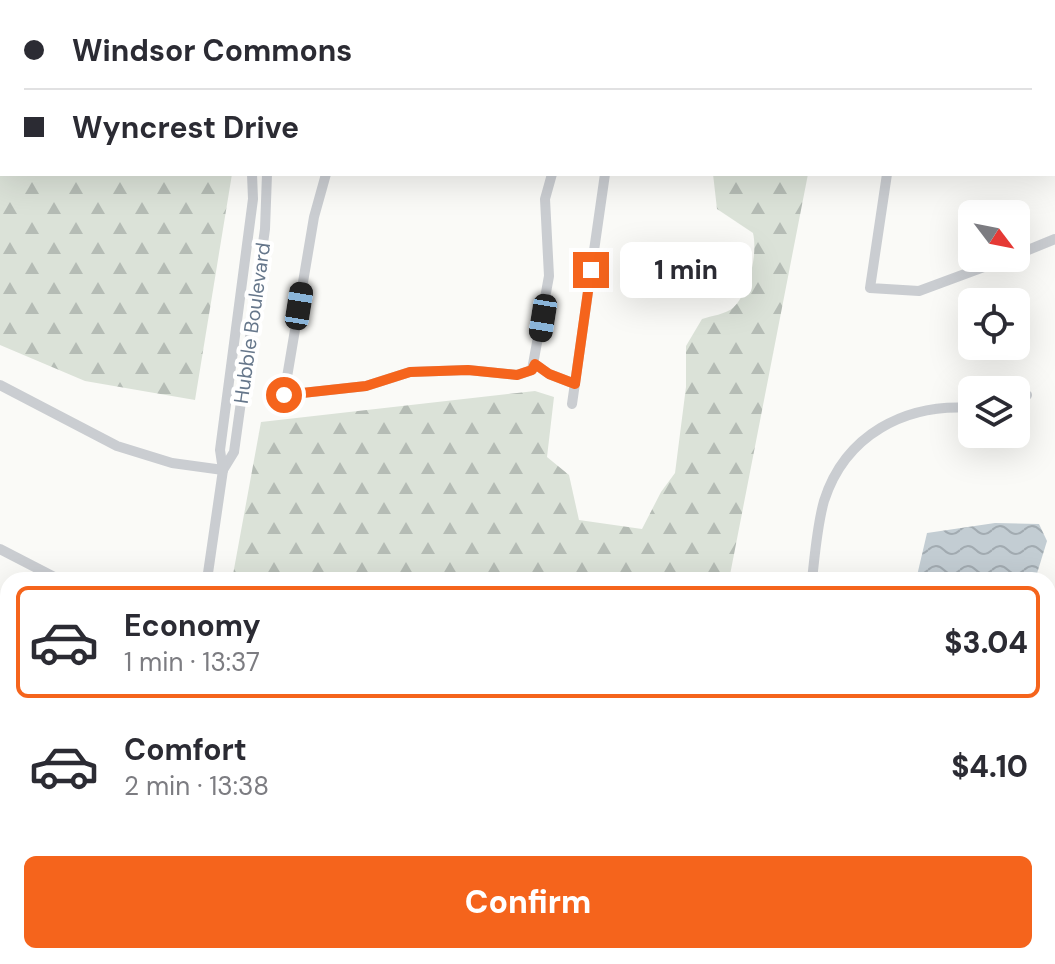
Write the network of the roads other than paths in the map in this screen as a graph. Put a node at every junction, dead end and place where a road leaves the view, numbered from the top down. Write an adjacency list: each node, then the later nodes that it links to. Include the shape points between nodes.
1 (252, 176): 15 (street, Hubble Boulevard, via 220,450)
2 (267, 176): 15 (street, Hubble Boulevard, via 265,229 234,452)
3 (325, 176): 10 (street, via 284,395 366,386 410,372 517,375)
4 (551, 176): 10 (street, via 545,199 549,276)
5 (605, 176): 11 (street)
6 (887, 176): 9 (street, via 870,288 919,291)
7 (1055, 239): 8 (street)
8 (1030, 249)
9 (970, 272)
10 (535, 364): 11 (street)
11 (575, 384): 13 (street)
12 (0, 385): 15 (street, via 117,446 172,463)
13 (572, 404)
14 (958, 409): 19 (street, via 915,413 859,440 824,502)
15 (223, 470): 18 (street, Hubble Boulevard)
16 (0, 549): 17 (street)
17 (45, 572)
18 (208, 572)
19 (813, 572)

